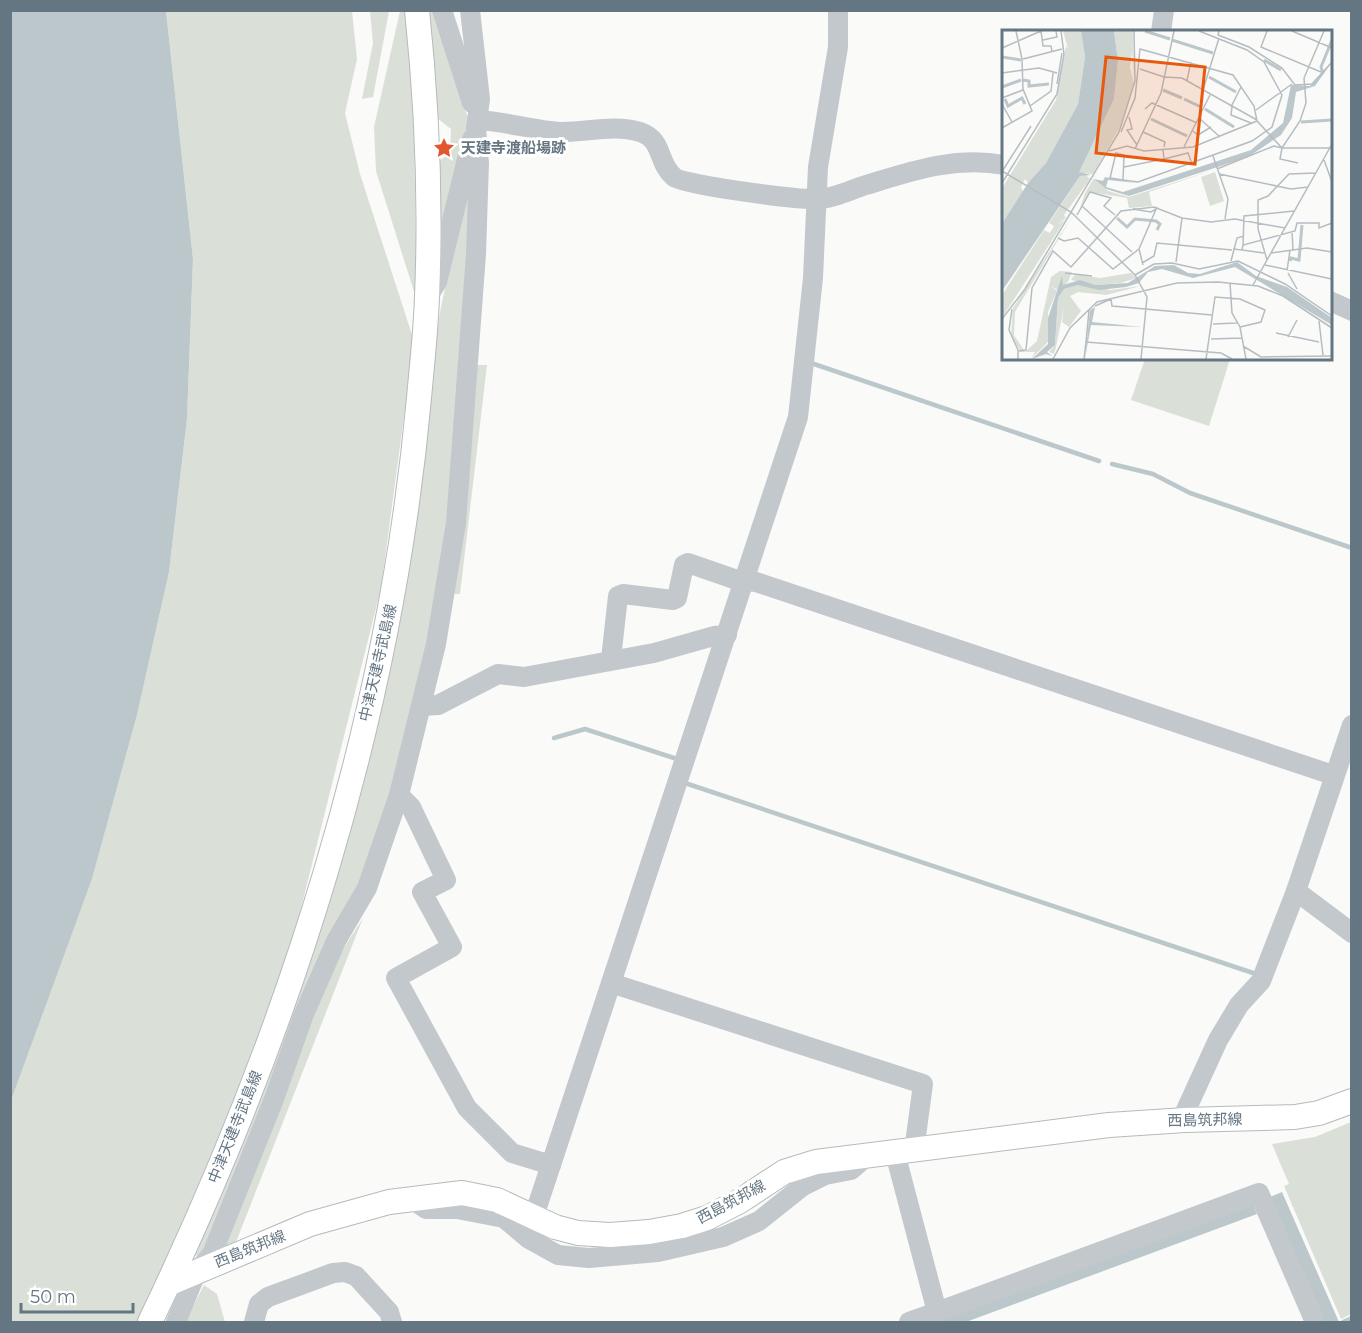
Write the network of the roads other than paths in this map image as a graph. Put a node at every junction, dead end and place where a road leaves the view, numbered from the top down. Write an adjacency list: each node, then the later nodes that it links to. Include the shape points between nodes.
1 (417, 10): 10 (main road, 中津天建寺武島線, via 426,129)
2 (442, 10): 7 (street)
3 (470, 10): 7 (street, via 480,99)
4 (838, 10): 9 (street, via 838,47 818,167)
5 (1164, 10): 6 (street)
6 (1161, 30)
7 (477, 124): 9 (street, via 499,121 562,132 638,131 651,136 675,179); 10 (street, via 467,151 437,282); 16 (street, via 476,254 460,476 444,599)
8 (1002, 165): 9 (street, via 966,161 942,164)
9 (817, 199): 13 (street, via 798,417)
10 (428, 296): 31 (main road, 中津天建寺武島線, via 413,459 393,595 354,769 280,1014 234,1134)
11 (1332, 302): 12 (street)
12 (1352, 311)
13 (745, 580): 14 (street); 15 (street, via 688,563 673,600 618,596); 18 (street)
14 (727, 635): 15 (street); 22 (street)
15 (611, 659): 16 (street, via 524,677 498,674 438,705)
16 (423, 706): 19 (street)
17 (1352, 725): 18 (street)
18 (1333, 775): 20 (street)
19 (399, 795): 27 (street, via 411,807 446,880 422,892 452,947 396,978 466,1108 512,1153); 30 (street, via 367,888 336,941 304,1014 212,1254)
20 (1296, 891): 21 (street); 24 (street, via 1261,981 1239,1005 1218,1040)
21 (1352, 933)
22 (611, 983): 25 (street, via 923,1084); 27 (street)
23 (1352, 1101): 24 (main road, 西島筑邦線, via 1295,1117)
24 (1185, 1120): 25 (main road, 西島筑邦線, via 1109,1125)
25 (905, 1152): 26 (main road, 西島筑邦線); 32 (street)
26 (866, 1157): 28 (street, via 851,1170 825,1175 803,1186 759,1221 723,1237 647,1253 589,1258 558,1255 529,1239 504,1218 457,1209 426,1209 420,1206); 29 (main road, 西島筑邦線, via 816,1162 784,1172 706,1218 649,1233 578,1233 555,1227)
27 (551, 1165): 29 (street)
28 (419, 1197): 29 (main road, 西島筑邦線, via 462,1193 497,1200); 30 (main road, 西島筑邦線, via 310,1224)
29 (531, 1213)
30 (197, 1271): 31 (main road, 西島筑邦線); 34 (street)
31 (168, 1284): 33 (main road)
32 (937, 1312): 37 (street); 38 (street, via 1259,1193)
33 (150, 1323)
34 (176, 1323)
35 (254, 1323): 36 (street, via 259,1304 268,1297 345,1272 356,1276 389,1312)
36 (392, 1323)
37 (909, 1323)
38 (1315, 1323)

